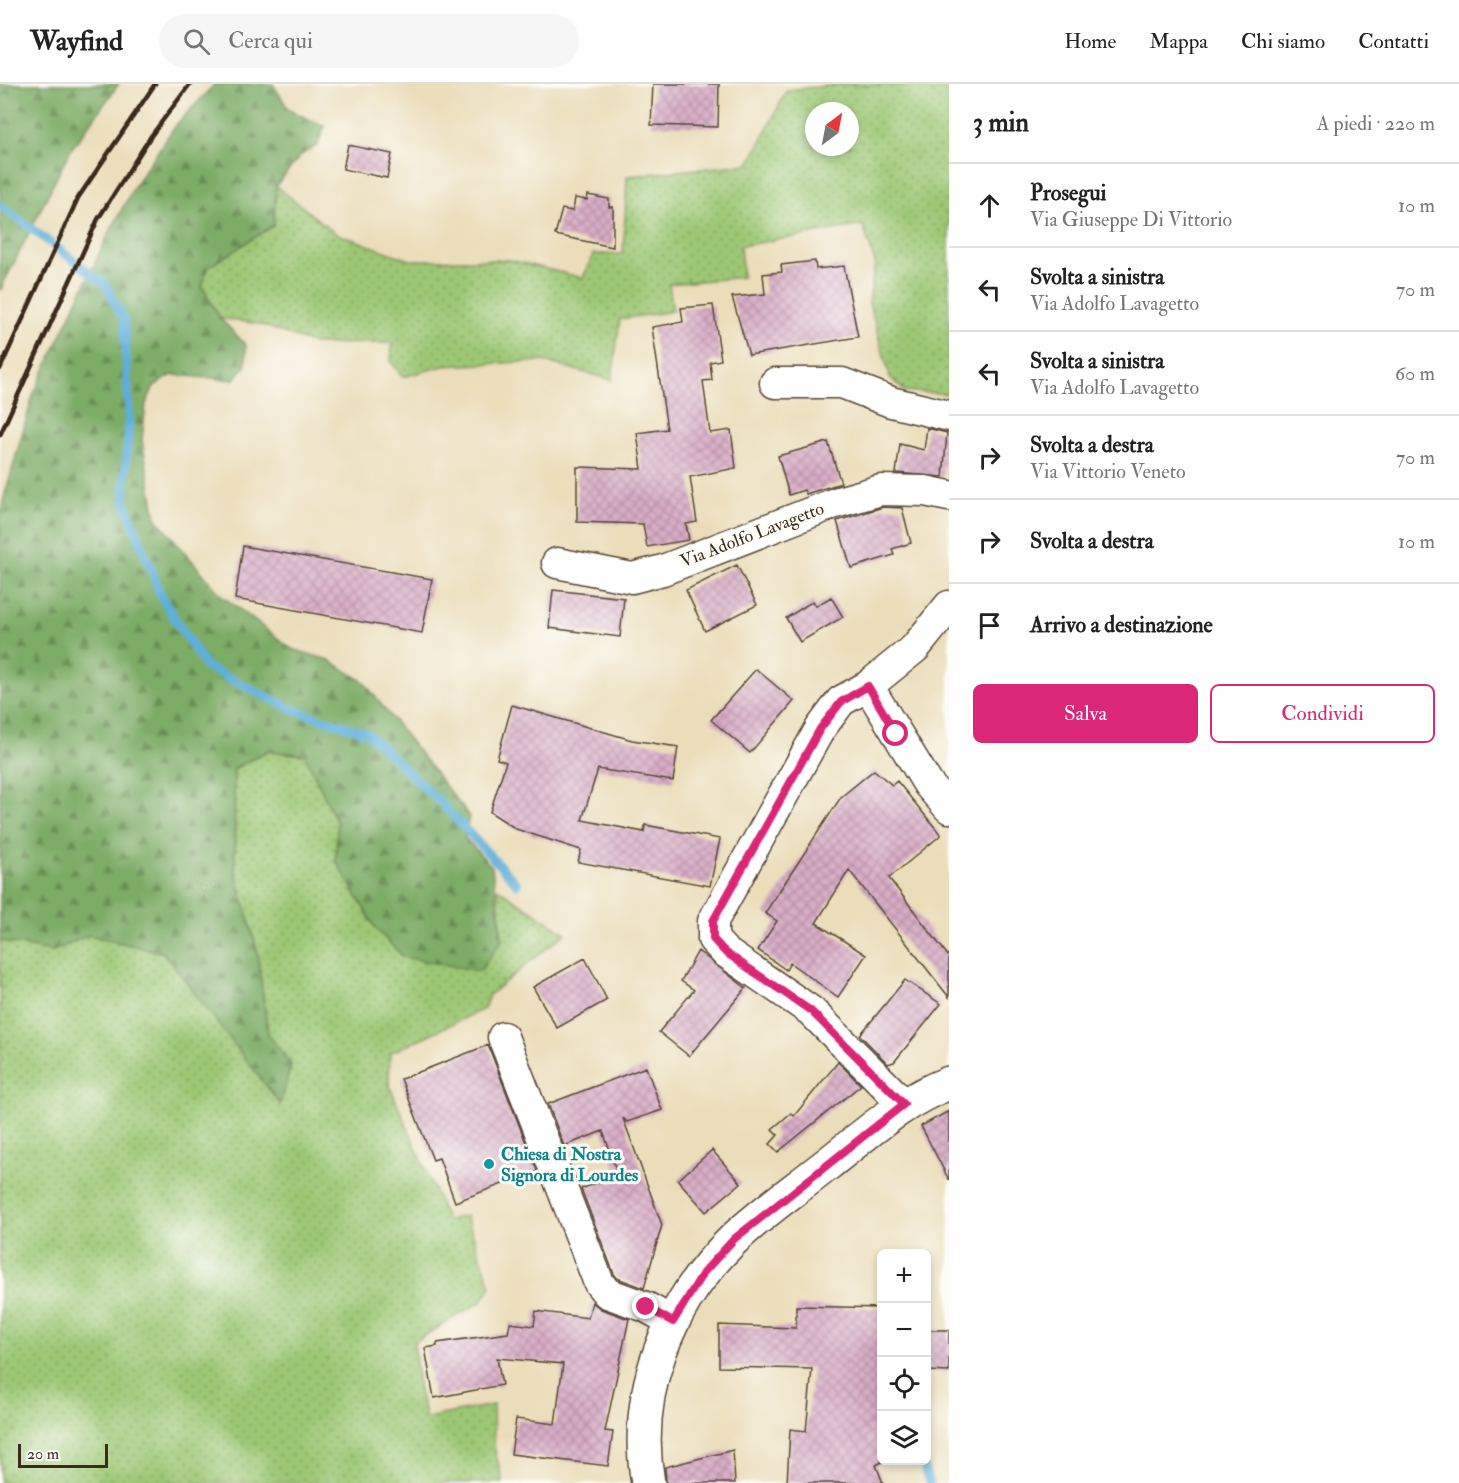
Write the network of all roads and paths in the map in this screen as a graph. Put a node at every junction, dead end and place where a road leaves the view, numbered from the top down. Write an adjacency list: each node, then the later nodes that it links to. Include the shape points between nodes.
1 (775, 383): 2 (street, via 842,383 891,402)
2 (949, 416)
3 (949, 496): 4 (street, Via Adolfo Lavagetto, via 881,490 835,503 663,570 632,578)
4 (556, 563)
5 (949, 606): 6 (street, via 915,648)
6 (868, 686): 7 (street, via 928,784); 10 (street, via 841,702 820,729 713,921 713,939 725,952 811,1011)
7 (949, 808)
8 (503, 1037): 11 (street, via 599,1283 607,1293)
9 (949, 1083): 10 (main road)
10 (904, 1104): 11 (main road, via 734,1239 703,1273)
11 (673, 1322): 12 (main road, via 654,1366 645,1410 643,1453)
12 (648, 1483)

